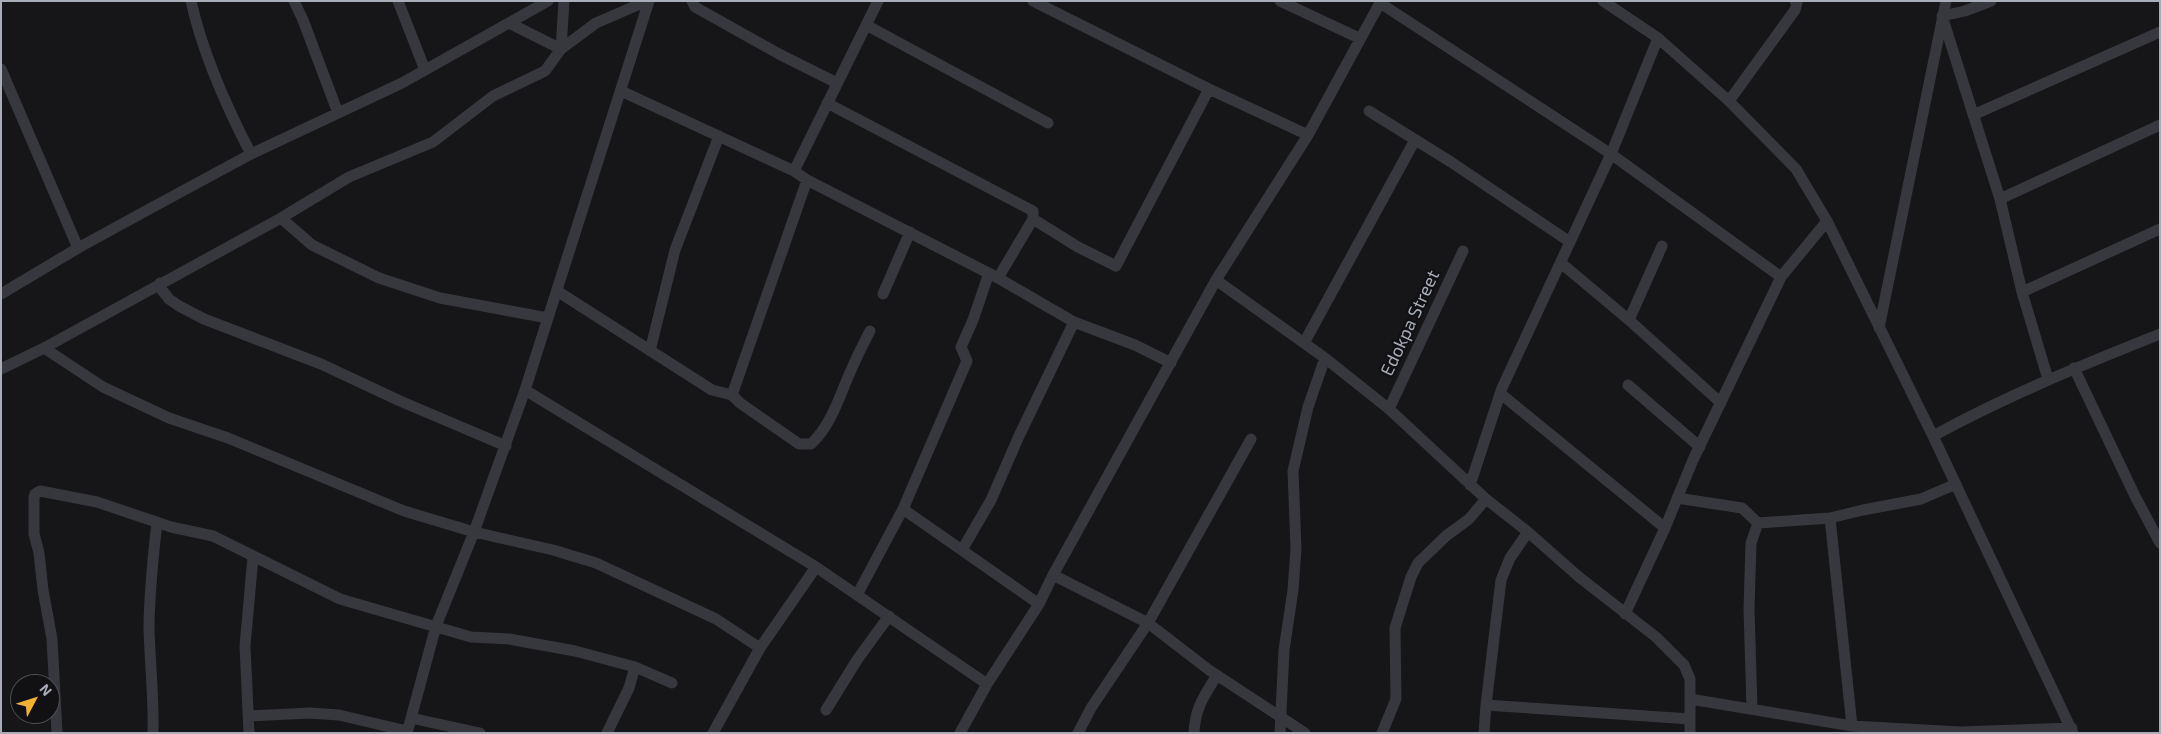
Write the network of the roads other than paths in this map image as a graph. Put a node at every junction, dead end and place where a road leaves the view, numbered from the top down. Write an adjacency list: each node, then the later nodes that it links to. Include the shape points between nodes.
1 (191, 1): 38 (street, via 198,34 227,108)
2 (294, 1): 31 (street)
3 (398, 1): 24 (street)
4 (548, 1): 17 (street)
5 (564, 1): 22 (street)
6 (648, 1): 22 (street, via 596,23); 26 (street)
7 (692, 1): 25 (street, via 696,7)
8 (878, 1): 18 (street)
9 (1033, 1): 27 (street)
10 (1280, 1): 20 (street)
11 (1603, 1): 21 (street)
12 (1794, 1): 28 (street, via 1797,3 1795,10)
13 (1946, 1): 16 (street)
14 (1991, 1): 16 (street)
15 (1380, 2): 20 (street); 39 (street)
16 (1942, 16): 32 (street); 64 (street)
17 (510, 23): 22 (street); 24 (street)
18 (866, 25): 25 (street); 33 (street)
19 (2160, 32): 32 (street)
20 (1359, 38): 35 (street)
21 (1658, 38): 28 (street); 39 (street)
22 (561, 48): 43 (street, via 545,71 493,96 433,142 349,177)
23 (1, 69): 50 (street)
24 (424, 70): 31 (street)
25 (837, 83): 29 (street)
26 (621, 90): 36 (street); 57 (street)
27 (1209, 90): 35 (street); 44 (street, via 1116,266)
28 (1729, 101): 45 (street, via 1796,169)
29 (827, 103): 40 (street); 44 (street, via 1033,211)
30 (1369, 111): 37 (street)
31 (338, 114): 38 (street)
32 (1973, 115): 42 (street)
33 (1048, 123)
34 (2160, 125): 42 (street)
35 (1308, 135): 55 (street)
36 (719, 136): 40 (street); 69 (street, via 675,250)
37 (1415, 140): 48 (street); 67 (street)
38 (252, 154): 50 (street)
39 (1611, 154): 48 (street); 54 (street)
40 (794, 171): 41 (street)
41 (807, 180): 47 (street); 78 (street)
42 (2000, 199): 58 (street)
43 (281, 218): 56 (street); 61 (street, via 312,246 379,278 440,298)
44 (1033, 219): 53 (street)
45 (1826, 221): 54 (street); 64 (street)
46 (2160, 229): 58 (street)
47 (910, 232): 53 (street); 60 (street)
48 (1570, 242): 52 (street)
49 (1662, 246): 62 (street)
50 (78, 248): 59 (street)
51 (1464, 251): 80 (street, Edokpa Street)
52 (1561, 263): 62 (street); 77 (street)
53 (994, 275): 63 (street); 89 (street, via 961,347 967,361)
54 (1781, 277): 79 (street)
55 (1216, 280): 67 (street); 71 (street)
56 (160, 283): 68 (street); 83 (street, via 174,303 204,319 320,364)
57 (557, 291): 61 (street); 69 (street)
58 (2022, 292): 74 (street)
59 (1, 294)
60 (883, 294)
61 (548, 318): 76 (street)
62 (1629, 320): 79 (street)
63 (1074, 322): 71 (street, via 1135,345); 97 (street, via 991,500)
64 (1879, 328): 81 (street)
65 (870, 331): 78 (street, via 834,412 811,444 799,444)
66 (2160, 334): 72 (street)
67 (1304, 343): 70 (street)
68 (44, 348): 73 (street); 94 (street, via 103,387 169,418 228,438 404,511)
69 (650, 351): 78 (street, via 712,390)
70 (1325, 358): 80 (street); 117 (street, via 1308,406 1293,471 1296,549 1284,650)
71 (1171, 363): 100 (street)
72 (2074, 368): 74 (street); 96 (street, via 2134,496)
73 (1, 369)
74 (2048, 379): 81 (street)
75 (1628, 385): 84 (street)
76 (526, 390): 83 (street); 99 (street)
77 (1501, 394): 86 (street); 93 (street)
78 (732, 395)
79 (1721, 403): 84 (street)
80 (1389, 410): 86 (street)
81 (1933, 436): 85 (street)
82 (1251, 439): 105 (street)
83 (506, 446): 94 (street)
84 (1700, 447): 87 (street)
85 (1956, 484): 90 (street, via 1921,499); 121 (street)
86 (1470, 485): 88 (street)
87 (1677, 498): 92 (street, via 1742,508); 93 (street)
88 (1486, 499): 95 (street); 134 (street, via 1469,519 1418,563 1411,577 1395,628 1396,699)
89 (903, 509): 97 (street); 101 (street)
90 (1830, 518): 92 (street); 120 (street)
91 (157, 522): 98 (street, via 213,536); 123 (street, via 98,502 40,491 35,494 34,534 52,639); 124 (street, via 150,580)
92 (1758, 523): 114 (street, via 1750,543)
93 (1665, 528): 103 (street)
94 (474, 532): 106 (street); 107 (street, via 596,563 716,620)
95 (1528, 532): 103 (street); 113 (street, via 1510,558 1501,580)
96 (2160, 543)
97 (962, 550): 102 (street)
98 (253, 557): 106 (street, via 340,599); 116 (street, via 245,646)
99 (816, 567): 101 (street); 107 (street)
100 (1053, 575): 102 (street); 105 (street)
101 (857, 595): 104 (street)
102 (1039, 604): 111 (street)
103 (1625, 614): 112 (street, via 1656,637 1684,665 1690,679)
104 (889, 616): 111 (street); 115 (street)
105 (1148, 623): 109 (street); 130 (street)
106 (436, 626): 108 (street, via 471,636 575,650); 118 (street)
107 (760, 648): 128 (street)
108 (635, 667): 110 (street); 127 (street, via 629,688)
109 (1217, 675): 117 (street); 131 (street, via 1199,704)
110 (672, 683)
111 (987, 684): 129 (street)
112 (1690, 699): 114 (street); 119 (street)
113 (1486, 705): 119 (street); 135 (street)
114 (1752, 709): 120 (street)
115 (826, 710)
116 (249, 716): 122 (street, via 340,715); 125 (street)
117 (1281, 717): 132 (street); 133 (street)
118 (411, 718): 122 (street); 126 (street)
119 (1690, 719): 136 (street)
120 (1852, 726): 121 (street, via 1960,732)
121 (2073, 731)
122 (407, 732)
123 (57, 733)
124 (152, 733)
125 (249, 733)
126 (480, 733)
127 (607, 733)
128 (712, 733)
129 (960, 733)
130 (1078, 733)
131 (1194, 733)
132 (1280, 733)
133 (1305, 733)
134 (1382, 733)
135 (1484, 733)
136 (1690, 733)

